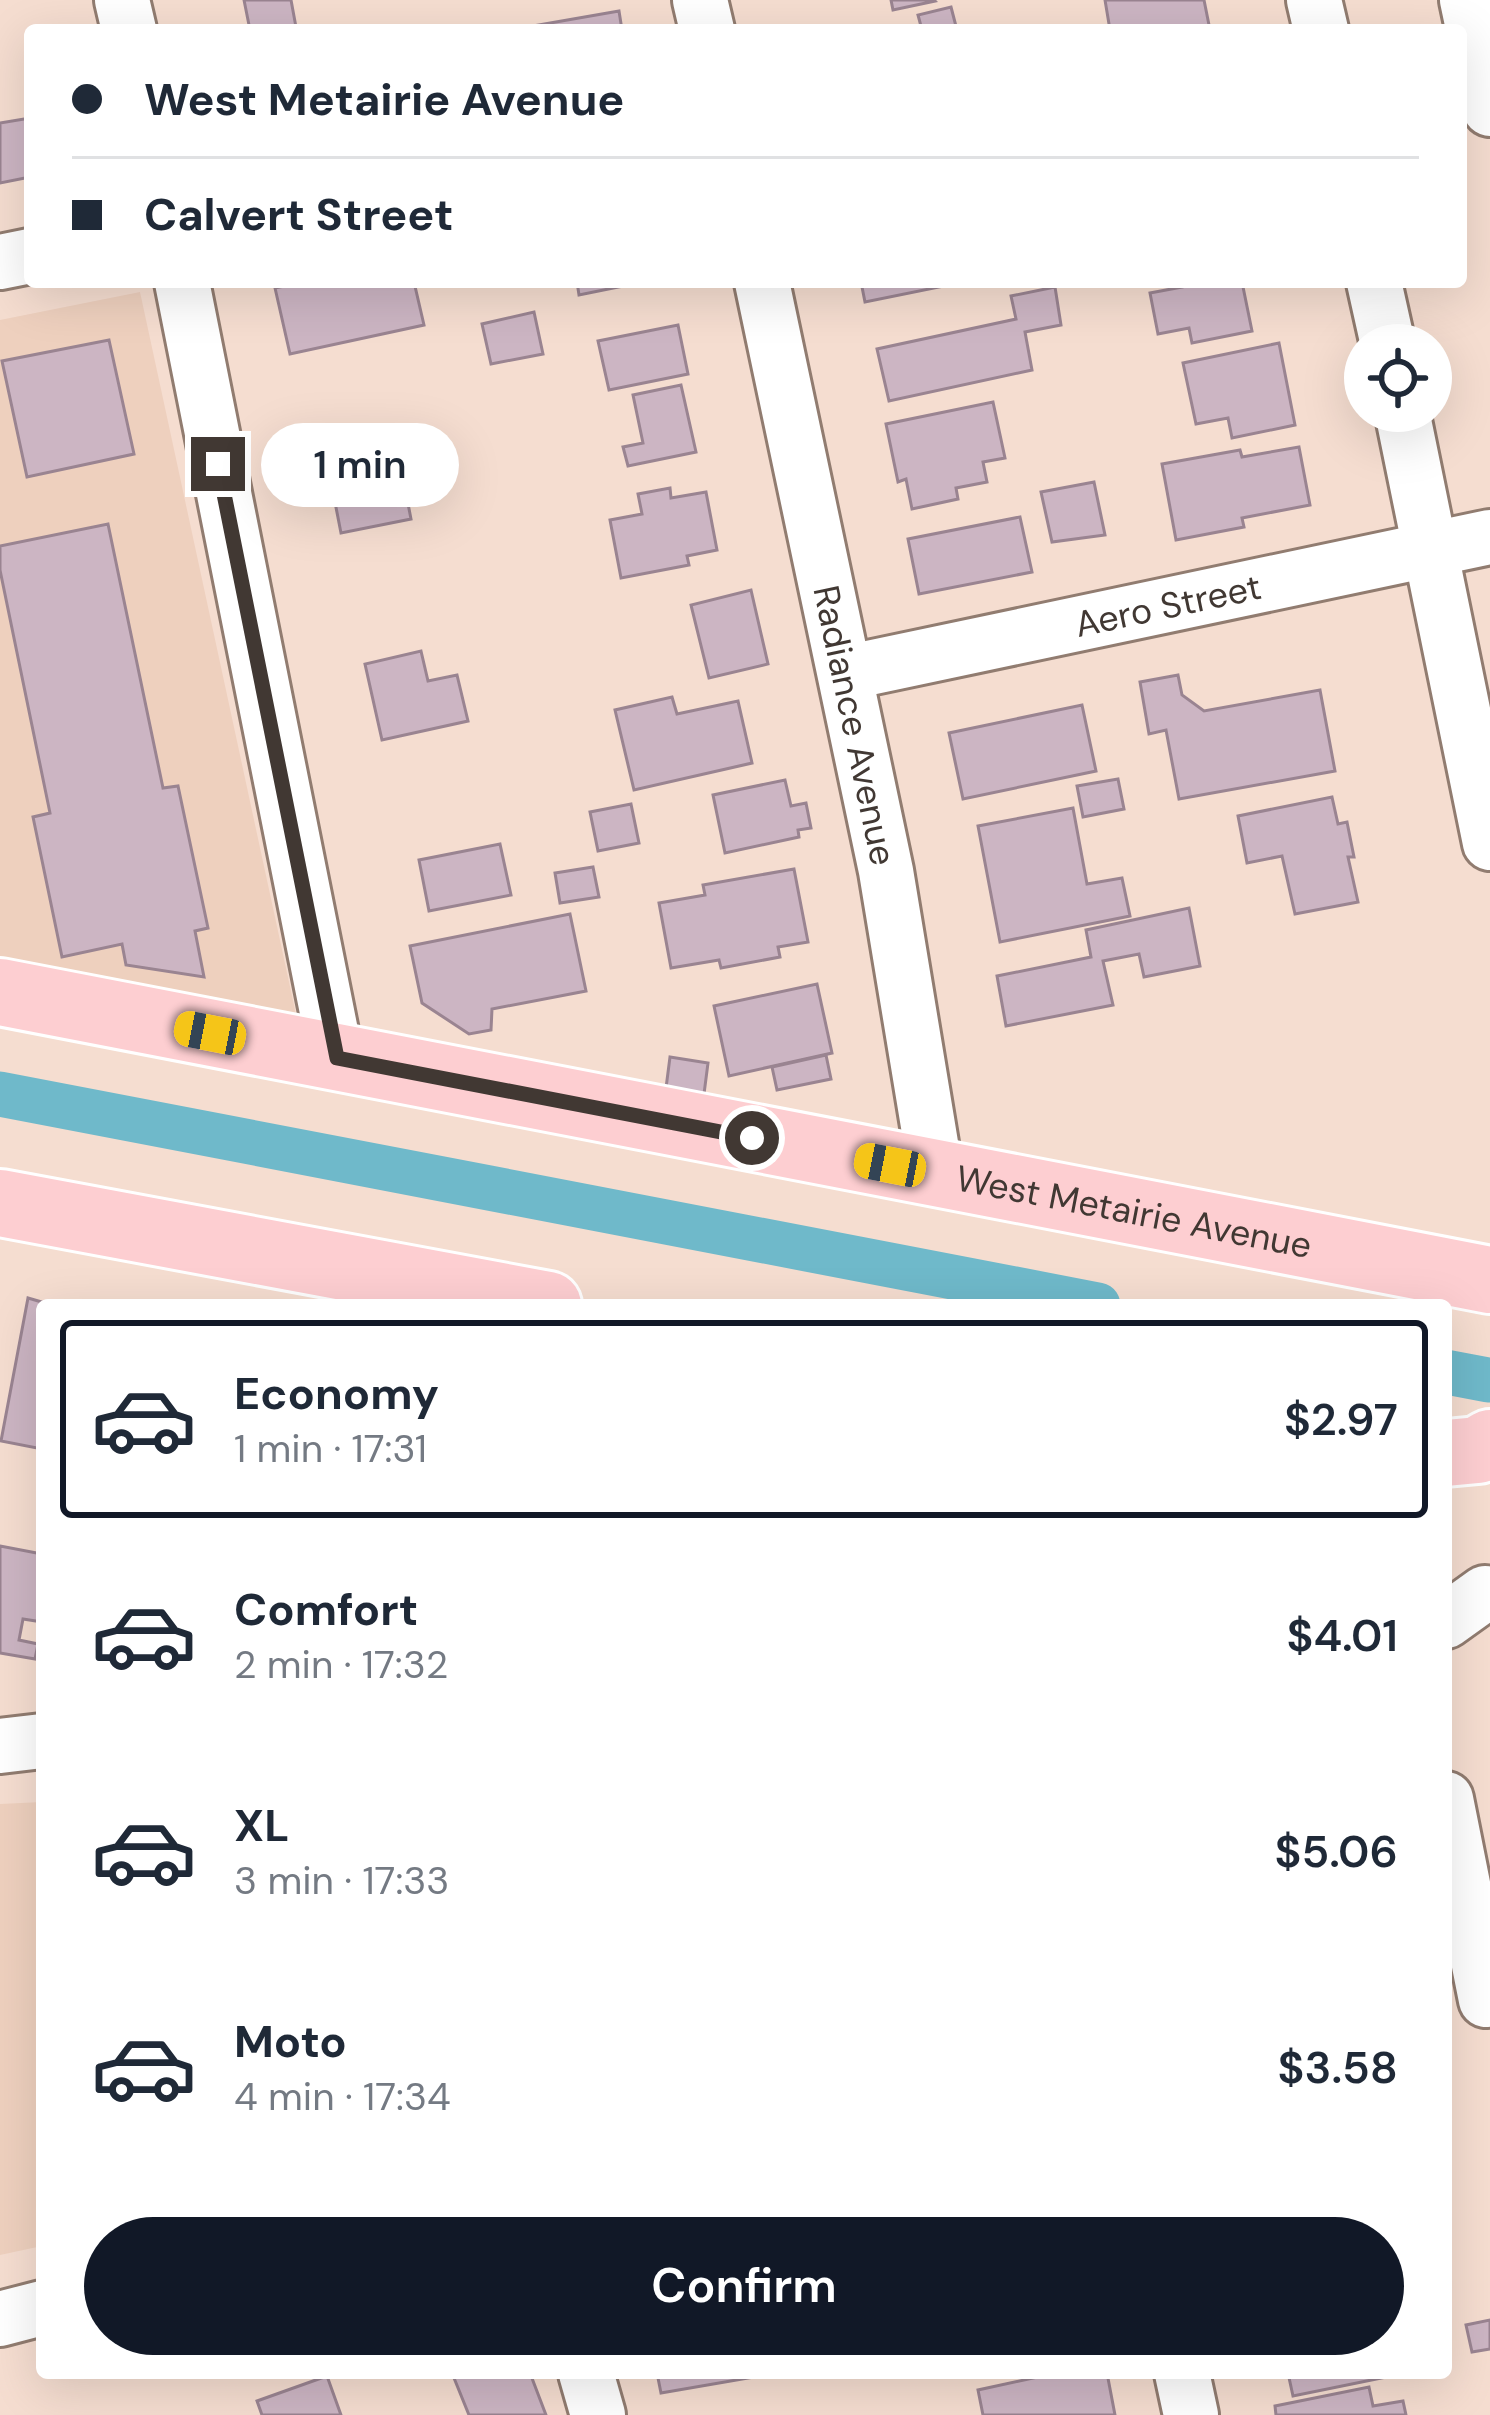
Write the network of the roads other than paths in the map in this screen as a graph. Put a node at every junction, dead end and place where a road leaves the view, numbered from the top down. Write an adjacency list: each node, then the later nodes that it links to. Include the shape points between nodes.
1 (1467, 0): 2 (street)
2 (1490, 109)
3 (183, 288): 13 (street)
4 (763, 288): 10 (street, Radiance Avenue)
5 (1376, 288): 6 (street)
6 (1384, 324)
7 (1407, 432): 9 (street)
8 (1490, 537): 9 (street, Aero Street)
9 (1432, 550): 10 (street, Aero Street); 11 (street)
10 (845, 673): 14 (street, Radiance Avenue)
11 (1490, 843)
12 (0, 992): 13 (main road, West Metairie Avenue)
13 (337, 1058): 14 (main road, West Metairie Avenue)
14 (936, 1174): 16 (main road, West Metairie Avenue)
15 (0, 1203): 17 (main road)
16 (1481, 1282)
17 (516, 1299)
18 (1490, 1443): 19 (main road)
19 (1452, 1452)
20 (1452, 1473): 21 (main road)
21 (1490, 1480)
22 (36, 1742): 23 (street)
23 (0, 1746)
24 (1452, 1839): 25 (street)
25 (1475, 1992)
26 (36, 2310): 27 (street)
27 (0, 2319)
28 (588, 2379): 30 (street)
29 (1183, 2379): 31 (street)
30 (598, 2415)
31 (1191, 2415)

